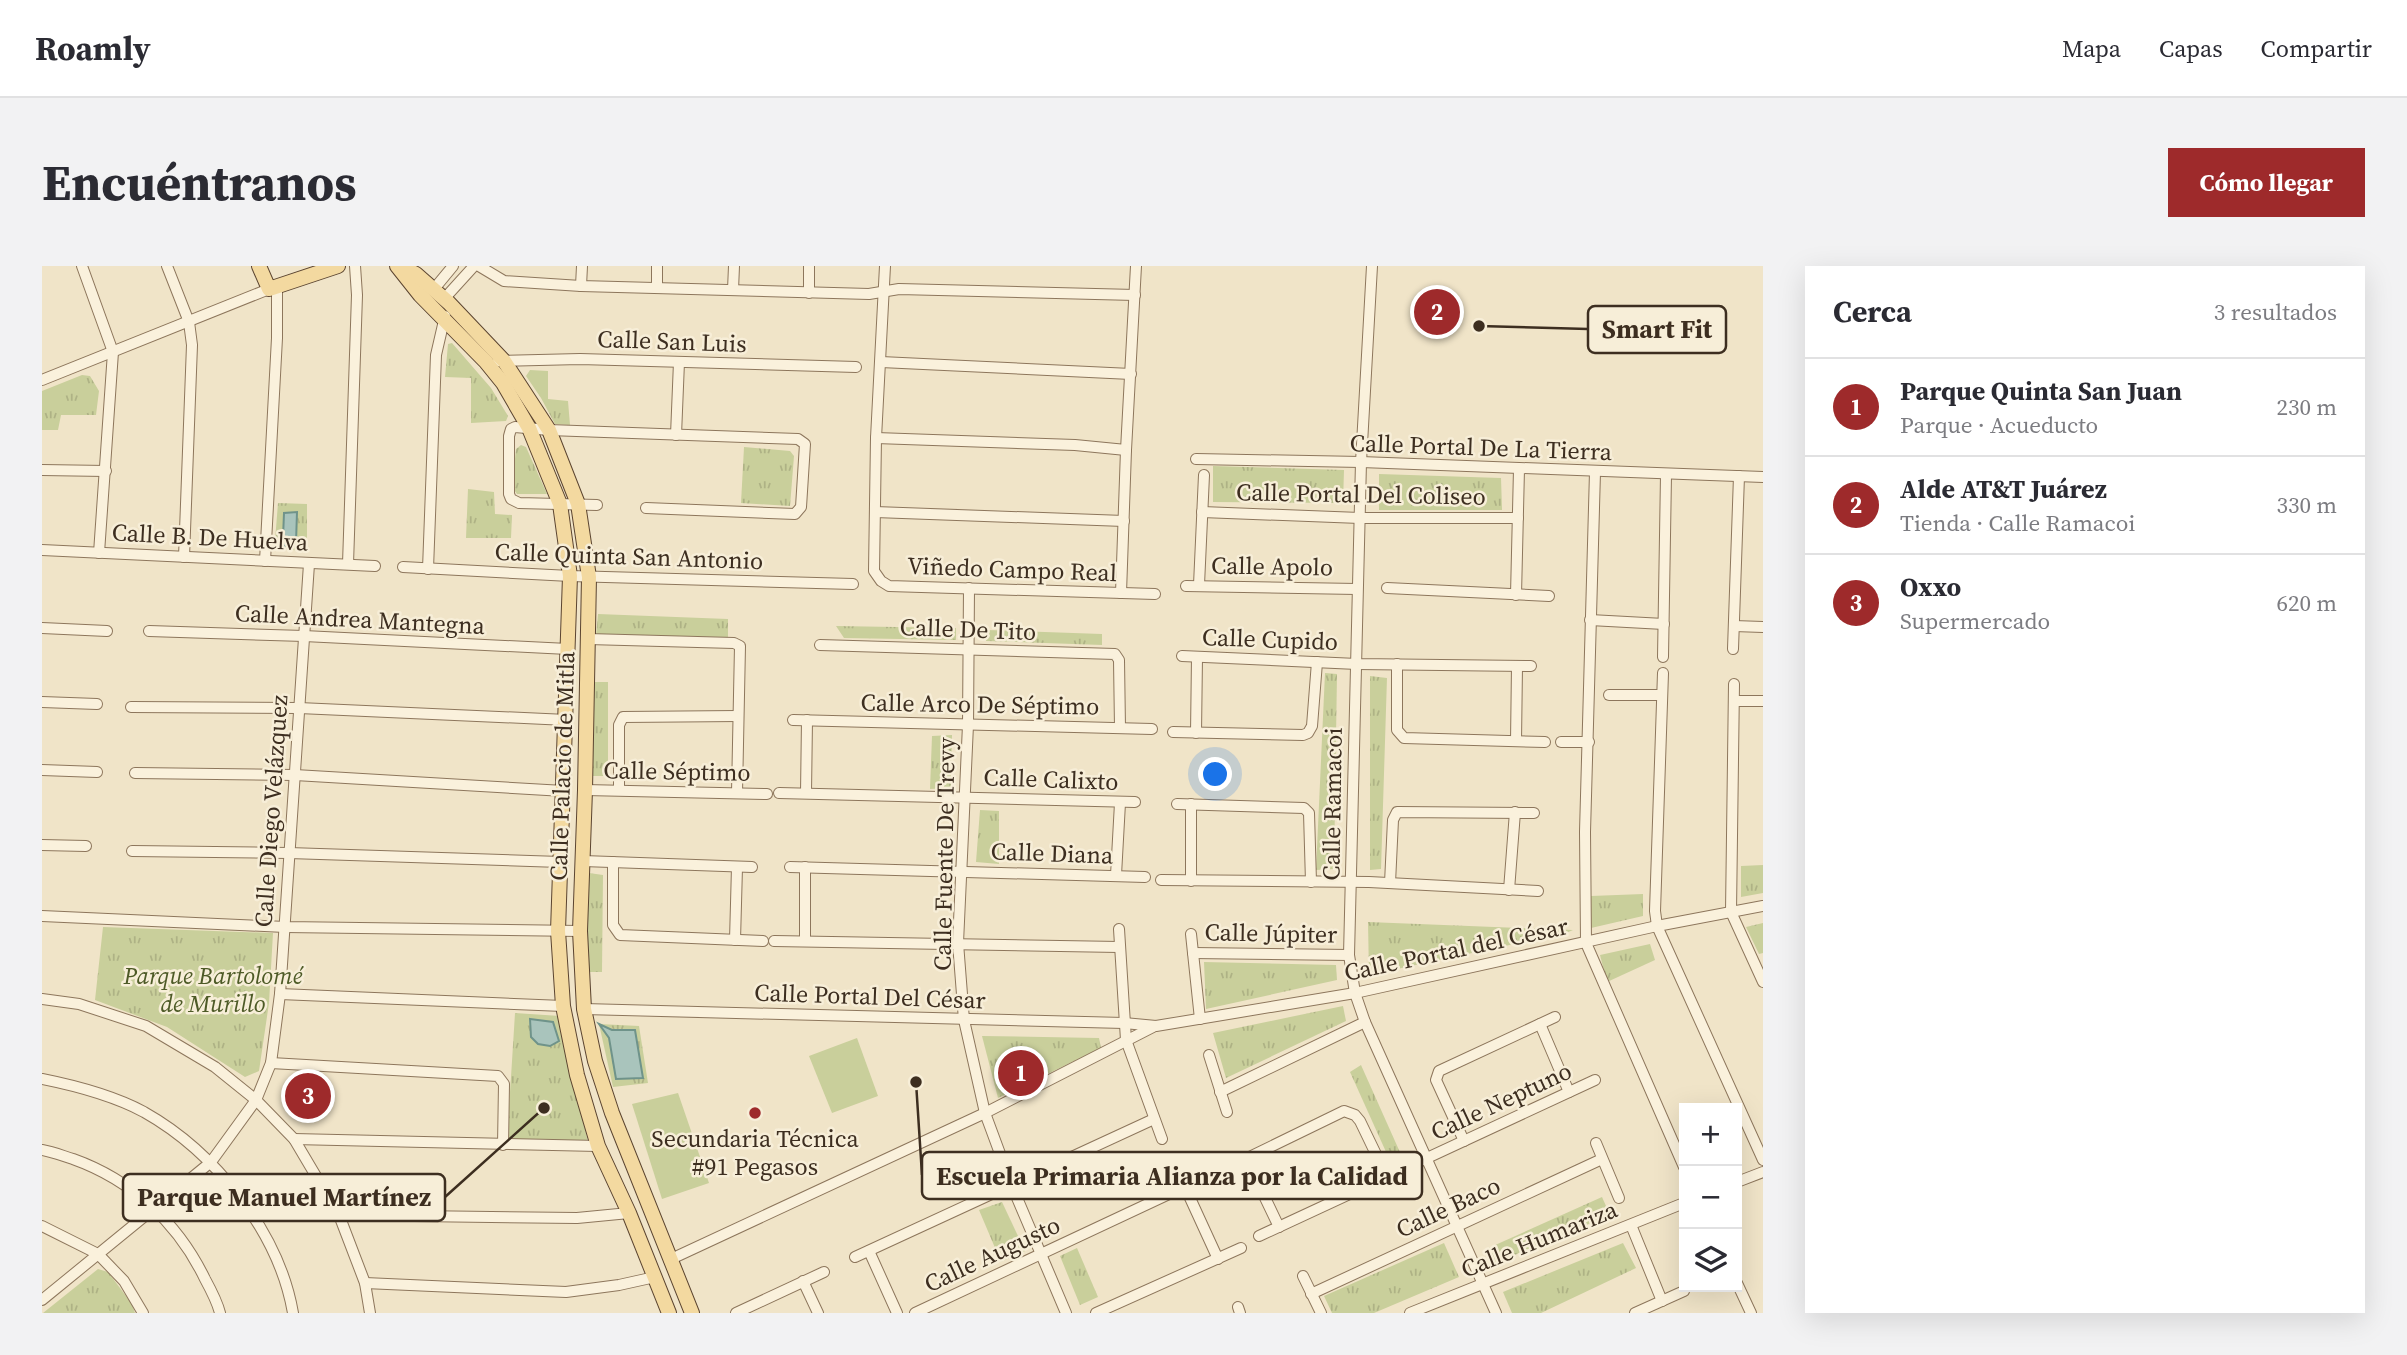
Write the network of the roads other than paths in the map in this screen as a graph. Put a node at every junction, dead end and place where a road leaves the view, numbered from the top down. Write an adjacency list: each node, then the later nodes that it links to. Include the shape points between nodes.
1 (82, 266): 28 (street)
2 (167, 266): 27 (street)
3 (258, 266): 19 (main road)
4 (338, 266): 19 (main road)
5 (355, 266): 65 (street)
6 (399, 266): 25 (main road, Calle Palacio de Mitla); 26 (main road, Calle Palacio de Mitla)
7 (453, 266): 25 (street)
8 (477, 266): 17 (street); 25 (street)
9 (505, 266): 17 (street)
10 (582, 266): 18 (street)
11 (657, 266): 20 (street)
12 (734, 266): 21 (street)
13 (809, 266): 23 (street)
14 (885, 266): 22 (street)
15 (1136, 266): 24 (street)
16 (1372, 266): 42 (street, Calle Ramacoi)
17 (504, 281): 18 (street)
18 (581, 286): 20 (street)
19 (273, 288): 27 (street); 63 (street, via 277,338)
20 (656, 288): 21 (street)
21 (733, 290): 23 (street)
22 (883, 291): 23 (street, via 869,295); 24 (street); 32 (street)
23 (809, 293)
24 (1135, 295): 34 (street)
25 (442, 297): 26 (street); 29 (main road, Calle Palacio de Mitla)
26 (444, 318): 30 (main road, Calle Palacio de Mitla); 68 (street, via 436,355)
27 (189, 322): 28 (street); 62 (street, via 192,363)
28 (113, 352): 35 (street); 45 (street)
29 (504, 360): 30 (street, Calle San Luis); 31 (street, Calle San Luis); 37 (main road, Calle Palacio de Mitla)
30 (486, 362): 36 (main road, Calle Palacio de Mitla)
31 (679, 362): 33 (street, Calle San Luis); 38 (street)
32 (881, 362): 34 (street); 39 (street)
33 (856, 367)
34 (1131, 374): 40 (street)
35 (42, 380)
36 (529, 428): 37 (street); 51 (main road, Calle Palacio de Mitla); 51 (street, via 515,427 509,432 511,499)
37 (549, 430): 38 (street); 52 (main road, Calle Palacio de Mitla)
38 (676, 435): 54 (street, via 802,441 806,448 800,509 794,514)
39 (876, 438): 40 (street); 55 (street)
40 (1126, 450): 59 (street)
41 (1196, 459): 42 (street, Calle Portal De La Tierra)
42 (1361, 462): 44 (street, Calle Portal De La Tierra); 57 (street, Calle Ramacoi)
43 (42, 470): 45 (street)
44 (1519, 470): 46 (street, Calle Portal De La Tierra); 58 (street, Calle Portal Del Coliseo)
45 (106, 471): 61 (street)
46 (1595, 472): 48 (street, Calle Portal De La Tierra); 81 (street)
47 (1204, 475): 56 (street)
48 (1666, 475): 49 (street, Calle Portal De La Tierra); 82 (street)
49 (1739, 476): 50 (street, Calle Portal De La Tierra); 83 (street)
50 (1763, 477)
51 (560, 504): 52 (street); 69 (main road, Calle Palacio de Mitla)
52 (578, 505): 53 (street); 70 (main road, Calle Palacio de Mitla)
53 (597, 505)
54 (646, 508)
55 (875, 512): 59 (street); 74 (street, Viñedo Campo Real, via 874,571 881,581 889,586)
56 (1202, 512): 57 (street, Calle Portal Del Coliseo); 72 (street)
57 (1360, 518): 58 (street, Calle Portal Del Coliseo); 76 (street, Calle Ramacoi)
58 (1518, 518): 79 (street, Calle Portal Del Coliseo)
59 (1124, 522): 77 (street)
60 (42, 550): 61 (street, Calle B. De Huelva)
61 (99, 553): 62 (street, Calle B. De Huelva)
62 (184, 557): 63 (street, Calle B. De Huelva)
63 (265, 561): 64 (street, Calle B. De Huelva)
64 (309, 564): 65 (street, Calle B. De Huelva); 88 (street, Calle Diego Velázquez)
65 (348, 564): 66 (street, Calle B. De Huelva)
66 (375, 566)
67 (403, 567): 68 (street, Calle Quinta San Antonio)
68 (428, 569): 69 (street, Calle Quinta San Antonio)
69 (570, 576): 70 (street, Calle Quinta San Antonio); 91 (main road, Calle Palacio de Mitla)
70 (589, 577): 71 (street, Calle Quinta San Antonio); 89 (main road, Calle Palacio de Mitla)
71 (853, 584)
72 (1199, 585): 73 (street, Calle Apolo); 76 (street, Calle Apolo)
73 (1186, 586)
74 (969, 588): 77 (street, Viñedo Campo Real); 93 (street, Calle Fuente De Trevy)
75 (1387, 588): 79 (street)
76 (1357, 589): 98 (street, Calle Ramacoi)
77 (1121, 593): 78 (street, Viñedo Campo Real)
78 (1155, 594)
79 (1516, 595): 80 (street)
80 (1549, 596)
81 (1590, 620): 82 (street); 124 (street)
82 (1664, 624): 96 (street)
83 (1734, 626): 84 (street); 92 (street)
84 (1763, 627)
85 (42, 628): 86 (street)
86 (107, 631)
87 (149, 631): 88 (street, Calle Andrea Mantegna)
88 (304, 636): 91 (street, Calle Andrea Mantegna); 111 (street, Calle Diego Velázquez)
89 (588, 639): 112 (street, via 740,646); 129 (main road, Calle Palacio de Mitla)
90 (820, 645): 93 (street, Calle De Tito)
91 (568, 649): 113 (main road, Calle Palacio de Mitla)
92 (1733, 649)
93 (969, 651): 116 (street, Calle Fuente De Trevy); 117 (street, Calle De Tito, via 1115,654 1119,660)
94 (1182, 656): 95 (street, Calle Cupido)
95 (1197, 657): 97 (street, Calle Cupido); 120 (street)
96 (1663, 657)
97 (1317, 662): 98 (street, Calle Cupido); 120 (street, Calle Ramacoi, via 1311,730 1303,735)
98 (1357, 664): 99 (street, Calle Cupido); 158 (street, Calle Ramacoi)
99 (1397, 664): 100 (street, Calle Cupido); 121 (street, via 1396,730 1404,737)
100 (1517, 666): 101 (street, Calle Cupido); 121 (street)
101 (1531, 666)
102 (1663, 673): 105 (street)
103 (1734, 684): 106 (street)
104 (1609, 695): 105 (street)
105 (1662, 695): 165 (street)
106 (1734, 701): 107 (street); 163 (street)
107 (1763, 701)
108 (42, 702): 109 (street)
109 (97, 705)
110 (131, 707): 111 (street)
111 (299, 708): 113 (street); 128 (street, Calle Diego Velázquez)
112 (738, 716): 130 (street, via 623,717 619,725); 132 (street)
113 (567, 720): 131 (main road, Calle Palacio de Mitla)
114 (793, 720): 115 (street, Calle Arco De Séptimo)
115 (807, 720): 116 (street, Calle Arco De Séptimo); 133 (street)
116 (968, 725): 117 (street, Calle Arco De Séptimo); 134 (street, Calle Fuente De Trevy)
117 (1120, 728): 118 (street, Calle Arco De Séptimo)
118 (1152, 729)
119 (1173, 732): 120 (street)
120 (1196, 733)
121 (1516, 741): 122 (street)
122 (1545, 742)
123 (1561, 742): 124 (street)
124 (1589, 742): 174 (street)
125 (42, 770): 126 (street)
126 (97, 772)
127 (135, 773): 128 (street)
128 (295, 775): 131 (street); 144 (street, Calle Diego Velázquez)
129 (585, 790): 130 (street, Calle Séptimo); 145 (main road, Calle Palacio de Mitla)
130 (619, 790): 132 (street, Calle Séptimo)
131 (564, 791): 146 (main road, Calle Palacio de Mitla)
132 (737, 793): 133 (street, Calle Séptimo)
133 (806, 793): 134 (street, Calle Séptimo)
134 (965, 797): 136 (street, Calle Calixto); 152 (street, Calle Fuente De Trevy)
135 (1135, 802): 136 (street, Calle Calixto)
136 (1120, 803): 153 (street)
137 (1177, 803): 138 (street)
138 (1191, 804): 156 (street); 157 (street, via 1304,808)
139 (1515, 812): 140 (street); 159 (street, via 1397,811); 160 (street)
140 (1534, 813)
141 (42, 845): 142 (street)
142 (86, 846)
143 (132, 850): 144 (street)
144 (289, 853): 146 (street); 166 (street, Calle Diego Velázquez)
145 (583, 861): 147 (street); 169 (main road, Calle Palacio de Mitla)
146 (560, 862): 168 (main road, Calle Palacio de Mitla)
147 (613, 862): 148 (street); 171 (street, via 612,925 617,933)
148 (737, 867): 149 (street); 171 (street)
149 (752, 867)
150 (790, 867): 151 (street, Calle Diana)
151 (805, 867): 152 (street, Calle Diana); 172 (street)
152 (960, 871): 153 (street, Calle Diana); 173 (street, Calle Fuente De Trevy)
153 (1116, 875): 154 (street, Calle Diana)
154 (1145, 877)
155 (1161, 880): 156 (street)
156 (1191, 881): 157 (street)
157 (1311, 882): 158 (street)
158 (1352, 883): 159 (street); 177 (street, Calle Ramacoi)
159 (1390, 883): 160 (street)
160 (1509, 890): 161 (street)
161 (1538, 891)
162 (1763, 906): 163 (street, Calle Portal del César)
163 (1731, 912): 165 (street, Calle Portal del César); 178 (street)
164 (42, 916): 166 (street)
165 (1657, 926): 174 (street, Calle Portal del César); 212 (street)
166 (285, 927): 168 (street); 180 (street, Calle Diego Velázquez)
167 (1119, 929): 175 (street)
168 (558, 931): 169 (street); 182 (main road, Calle Palacio de Mitla)
169 (580, 931): 183 (main road, Calle Palacio de Mitla)
170 (1191, 934): 176 (street)
171 (735, 940): 172 (street)
172 (806, 942): 173 (street)
173 (958, 943): 175 (street); 186 (street, Calle Fuente De Trevy)
174 (1586, 943): 179 (street, Calle Portal del César); 214 (street)
175 (1119, 947): 188 (street)
176 (1193, 953): 177 (street, Calle Júpiter); 185 (street)
177 (1349, 955): 179 (street, Calle Ramacoi)
178 (1763, 982)
179 (1355, 993): 185 (street, Calle Portal del César); 187 (street, Calle Ramacoi)
180 (280, 994): 182 (street); 193 (street, Calle Diego Velázquez)
181 (42, 999): 198 (street, via 79,1004 146,1026 215,1067)
182 (563, 1006): 207 (main road, Calle Palacio de Mitla)
183 (584, 1009): 186 (street, Calle Portal Del César); 238 (main road, Calle Palacio de Mitla, via 612,1112)
184 (1555, 1017): 189 (street)
185 (1200, 1019): 190 (street, Calle Portal del César)
186 (964, 1020): 188 (street, Calle Portal Del César); 200 (street, Calle Fuente De Trevy)
187 (1365, 1022): 196 (street); 211 (street, Calle Ramacoi)
188 (1124, 1023): 190 (street, Calle Portal Del César); 191 (street)
189 (1540, 1024): 197 (street); 204 (street, via 1437,1074)
190 (1156, 1026): 191 (street)
191 (1126, 1040): 200 (street); 201 (street)
192 (1209, 1055): 196 (street)
193 (271, 1063): 198 (street, Calle Diego Velázquez); 206 (street, via 498,1076 505,1084)
194 (42, 1079): 213 (street, via 87,1088 143,1112)
195 (1595, 1080): 197 (street, Calle Neptuno)
196 (1220, 1092): 199 (street)
197 (1569, 1092): 204 (street, Calle Neptuno)
198 (256, 1100): 202 (street); 213 (street, Calle Diego Velázquez)
199 (1227, 1112)
200 (985, 1113): 220 (street, Calle Fuente De Trevy); 238 (street)
201 (1154, 1119): 203 (street); 220 (street)
202 (294, 1139): 206 (street); 226 (street)
203 (1162, 1139)
204 (1464, 1141): 211 (street, Calle Neptuno)
205 (1596, 1143): 210 (street)
206 (503, 1145): 207 (street)
207 (597, 1146): 225 (main road, Calle Palacio de Mitla)
208 (42, 1150): 224 (street, via 92,1166)
209 (1246, 1158): 215 (street); 217 (street, via 1345,1111 1360,1121); 230 (street)
210 (1602, 1159): 222 (street); 229 (street, Calle Baco)
211 (1426, 1160): 217 (street, Calle Neptuno); 229 (street, Calle Ramacoi)
212 (1763, 1160)
213 (212, 1162): 224 (street, Calle Diego Velázquez); 252 (street, via 270,1244)
214 (1684, 1166)
215 (1229, 1167)
216 (1763, 1172): 219 (street)
217 (1387, 1177): 230 (street, Calle Neptuno)
218 (1202, 1179): 221 (street, Calle Augusto)
219 (1742, 1180)
220 (1012, 1186): 233 (street); 235 (street, Calle Fuente De Trevy)
221 (1185, 1187): 235 (street, Calle Augusto); 237 (street)
222 (1619, 1198)
223 (1679, 1205): 227 (street, Calle Humariza)
224 (156, 1209): 234 (street, Calle Diego Velázquez); 251 (street, via 197,1262)
225 (629, 1213): 226 (street, via 577,1218); 241 (main road, Calle Palacio de Mitla)
226 (339, 1215): 243 (street)
227 (1630, 1225): 244 (street, Calle Humariza); 249 (street)
228 (42, 1226): 234 (street)
229 (1456, 1226): 244 (street, Calle Ramacoi); 247 (street, Calle Baco)
230 (1279, 1227): 231 (street, Calle Neptuno)
231 (1259, 1236)
232 (1241, 1248): 237 (street)
233 (869, 1251): 236 (street); 258 (street)
234 (98, 1254): 248 (street, Calle Diego Velázquez); 250 (street, via 124,1281)
235 (1041, 1254): 259 (street, Calle Augusto); 260 (street, Calle Fuente De Trevy)
236 (855, 1257)
237 (1218, 1259): 261 (street)
238 (669, 1260): 255 (main road, Calle Palacio de Mitla)
239 (824, 1272): 242 (street)
240 (1303, 1276): 247 (street)
241 (655, 1277): 243 (street, via 566,1292); 254 (main road, Calle Palacio de Mitla)
242 (803, 1281): 256 (street); 257 (street)
243 (365, 1283): 253 (street)
244 (1483, 1283): 263 (street, Calle Humariza); 264 (street, Calle Ramacoi)
245 (1682, 1292): 249 (street)
246 (1741, 1292): 266 (street)
247 (1311, 1293): 262 (street)
248 (42, 1300)
249 (1662, 1301): 265 (street)
250 (142, 1313)
251 (220, 1313)
252 (293, 1313)
253 (370, 1313)
254 (669, 1313)
255 (692, 1313)
256 (736, 1313)
257 (818, 1313)
258 (897, 1313)
259 (915, 1313)
260 (1066, 1313)
261 (1096, 1313)
262 (1321, 1313)
263 (1410, 1313)
264 (1496, 1313)
265 (1635, 1313)
266 (1751, 1313)

